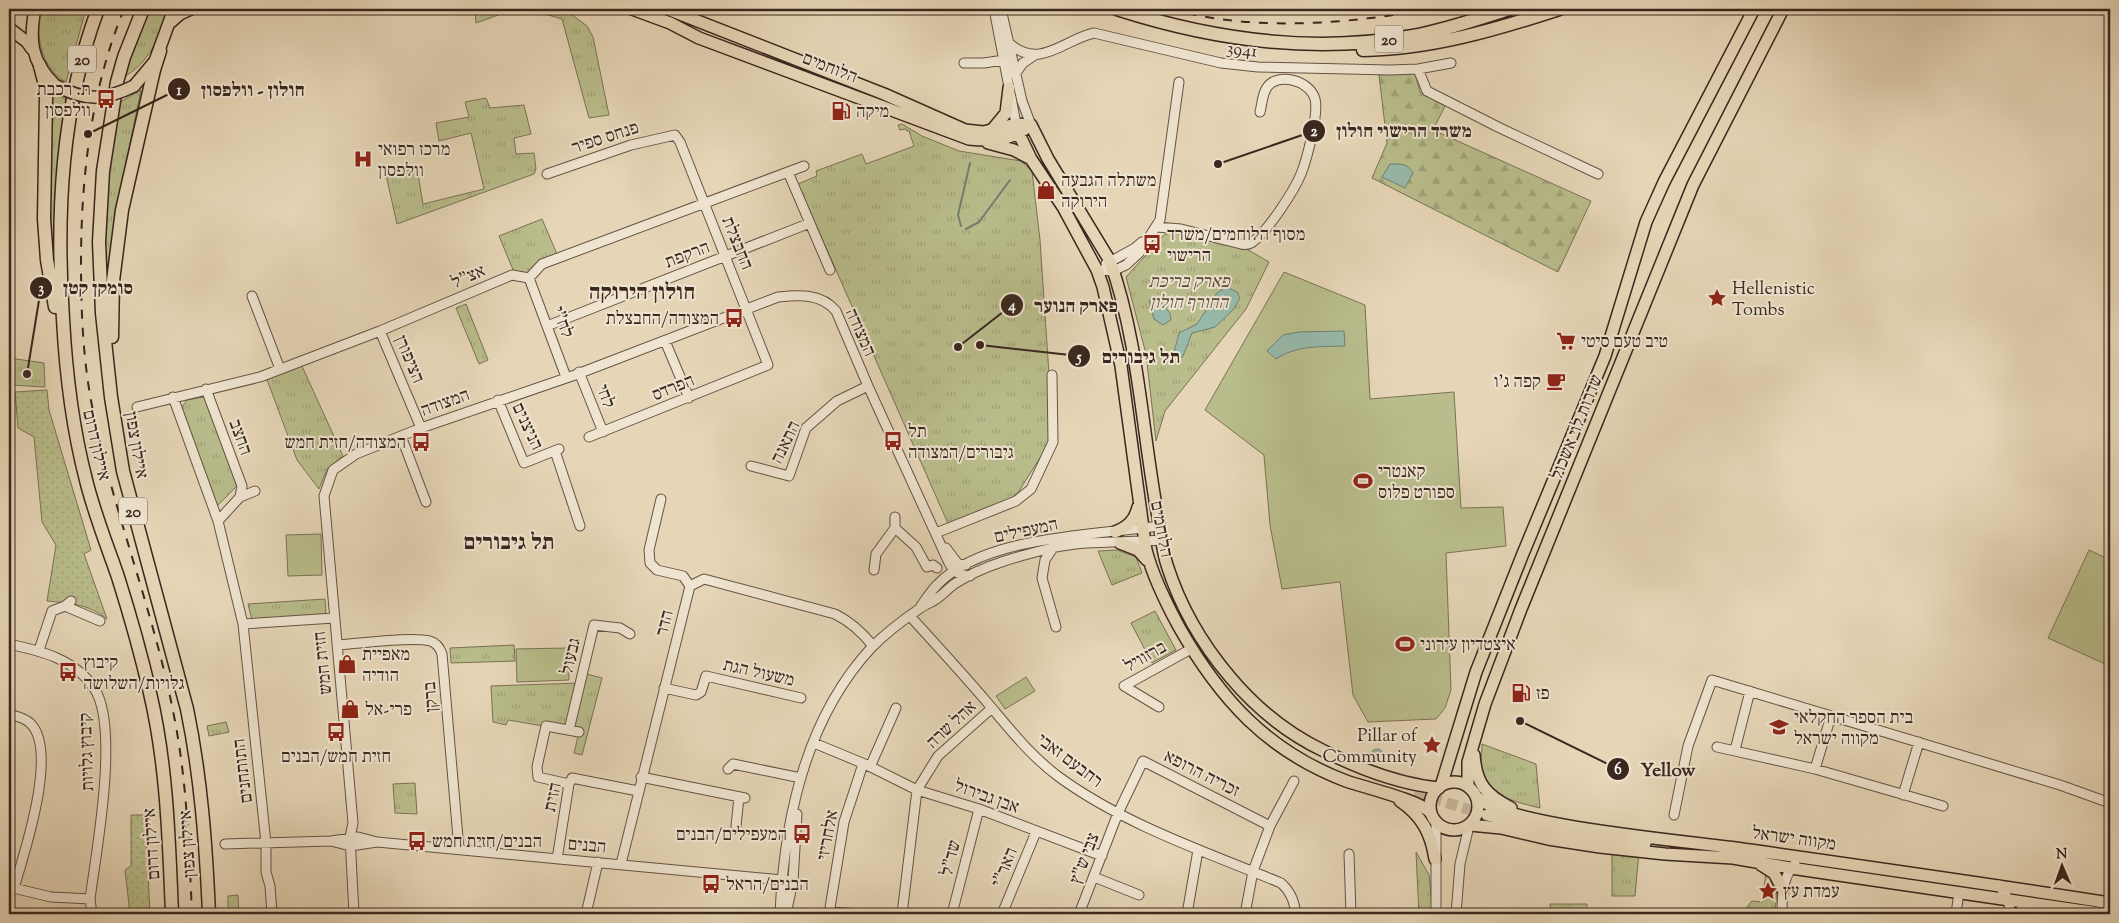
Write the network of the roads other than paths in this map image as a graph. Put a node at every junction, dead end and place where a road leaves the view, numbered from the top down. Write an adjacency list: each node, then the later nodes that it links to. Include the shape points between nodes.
1 (35, 9): 21 (main road)
2 (98, 9): 61 (highway, איילון דרום / 20, via 77,73 61,180 61,292)
3 (143, 9): 64 (highway, איילון צפון / 20, via 117,82 100,207 100,271)
4 (174, 9): 17 (main road)
5 (191, 9): 17 (main road, via 180,14)
6 (632, 9): 16 (main road, הלוחמים)
7 (667, 9): 15 (main road, הלוחמים)
8 (994, 9): 24 (street)
9 (1001, 9): 20 (street)
10 (1117, 9): 19 (highway, 20, via 1186,28)
11 (1508, 9): 19 (highway, 20, via 1458,26 1386,39 1333,44)
12 (1558, 9): 19 (highway, via 1475,34 1406,47 1337,50)
13 (1754, 9): 136 (main road, שדרות לוי אשכול, via 1646,222 1603,364 1476,672)
14 (1783, 9): 125 (main road, שדרות לוי אשכול, via 1690,194 1515,624 1487,697)
15 (689, 12): 16 (main road, via 682,23); 35 (main road, הלוחמים, via 965,130)
16 (670, 23): 37 (main road, הלוחמים, via 699,38)
17 (169, 26): 22 (main road)
18 (9, 28): 21 (main road)
19 (1266, 42)
20 (1010, 44): 23 (street, via 1020,52); 29 (street)
21 (32, 49): 27 (main road)
22 (160, 51): 27 (main road, bridge, via 151,68 134,86 114,95 93,98 69,93 55,85); 64 (highway, via 118,233 113,281)
23 (1038, 54): 28 (street, 3941, via 1054,51 1094,33 1221,63 1300,69); 29 (street, 3941, via 1023,63)
24 (1004, 60): 25 (street); 31 (street)
25 (964, 63)
26 (1451, 63): 28 (street, 3941)
27 (40, 66): 61 (highway, via 46,98 44,210 48,260)
28 (1418, 69): 42 (street, via 1427,91)
29 (1015, 74): 33 (street)
30 (1179, 82): 45 (street, via 1160,220)
31 (1009, 88): 34 (street); 35 (main road, via 1006,113)
32 (1260, 112): 45 (street, via 1266,88 1273,82 1302,82 1310,88 1315,99 1310,141 1300,175 1259,237 1250,244 1241,244 1181,229)
33 (1031, 125): 34 (main road, הלוחמים); 47 (main road, הלוחמים)
34 (1018, 129): 35 (main road, הלוחמים); 37 (main road, הלוחמים, via 992,140); 38 (main road, הלוחמים)
35 (992, 130)
36 (675, 135): 41 (street, פנחס ספיר, via 631,145); 43 (street, החבצלת)
37 (969, 138): 38 (main road, via 1006,147)
38 (1031, 159): 49 (main road, הלוחמים, via 1063,206)
39 (804, 166): 40 (street)
40 (788, 172): 43 (street); 44 (street)
41 (547, 174)
42 (1598, 174)
43 (703, 203): 46 (street, החבצלת); 50 (street, via 542,264)
44 (810, 223): 46 (street, הרקפת); 48 (street)
45 (1156, 227): 47 (street, via 1132,259 1126,264)
46 (726, 256): 52 (street, החבצלת); 53 (street, הרקפת)
47 (1111, 266): 49 (street); 83 (main road, הלוחמים, via 1125,314)
48 (830, 270)
49 (1098, 270): 79 (main road, הלוחמים, via 1121,366)
50 (529, 278): 53 (street, לח"י); 54 (street, אצ"ל, via 512,275)
51 (252, 296): 57 (street)
52 (747, 310): 55 (street, המצודה); 56 (street, החבצלת); 62 (street, המצודה, via 778,297 800,295 818,298 831,305)
53 (547, 326): 60 (street, לח"י)
54 (380, 331): 57 (street, אצ"ל); 69 (street, הציפורן)
55 (665, 341): 58 (street, המצודה); 66 (street)
56 (768, 365): 66 (street, הפרדס)
57 (280, 369): 63 (street, אצ"ל, via 260,377)
58 (579, 372): 60 (street, המצודה); 70 (street, לחי)
59 (1052, 375): 87 (street, via 1053,442 1032,489 1016,501)
60 (566, 376): 67 (street, המצודה)
61 (67, 386): 190 (highway, איילון דרום / 20, via 86,481 151,695 166,802)
62 (868, 386): 73 (street, התאנה, via 837,400 806,428 789,476); 87 (street, המצודה)
63 (206, 389): 65 (street, אצ"ל); 76 (street, החצב, via 242,486)
64 (111, 397): 191 (highway, איילון צפון / 20, via 123,471 194,743 206,842)
65 (173, 397): 68 (street, אצ"ל); 81 (street, התותחנים)
66 (690, 398): 70 (street, הפרדס)
67 (498, 400): 69 (street, המצודה); 82 (street, הניצנים, via 524,463 557,450)
68 (137, 407)
69 (421, 428): 71 (street, המצודה)
70 (605, 431): 72 (street, הפרדס)
71 (401, 436): 74 (street, המצודה, via 356,454); 78 (street)
72 (589, 437)
73 (751, 466)
74 (335, 471): 101 (street, חזית חמש, via 324,499)
75 (255, 491): 76 (street)
76 (240, 497): 81 (street)
77 (661, 499): 98 (street, via 649,550 650,563 657,570 684,576)
78 (426, 502)
79 (1139, 503): 85 (main road, הלוחמים); 86 (main road, via 1132,521)
80 (896, 517): 84 (street)
81 (218, 521): 103 (street, התותחנים)
82 (580, 526)
83 (1159, 526): 85 (street, המעפילים); 88 (main road, הלוחמים)
84 (895, 528): 94 (street, via 916,547 927,567 933,565); 95 (street, via 876,554)
85 (1142, 528): 86 (street, המעפילים); 89 (main road, הלוחמים)
86 (1115, 532): 93 (street, המעפילים, via 1030,543 980,557)
87 (936, 533): 93 (street, המצודה, via 958,564); 96 (street, המצודה)
88 (1161, 540): 89 (street, המעפילים); 120 (main road, הלוחמים, via 1183,607 1210,652)
89 (1144, 542): 90 (street, המעפילים); 92 (main road, הלוחמים)
90 (1120, 543): 91 (street, המעפילים); 92 (main road, via 1138,550)
91 (1053, 548): 97 (street, המעפילים); 104 (street, via 1045,560 1042,578)
92 (1148, 562): 109 (main road, הלוחמים)
93 (966, 565): 96 (street, המעפילים)
94 (937, 568)
95 (874, 570)
96 (954, 572): 97 (street); 99 (street, המעפילים, via 938,584)
97 (970, 576): 99 (street, המעפילים)
98 (690, 586): 108 (street, via 704,579 835,614 848,620); 111 (street, הדר)
99 (920, 608): 100 (street, המעפילים)
100 (910, 616): 108 (street, המעפילים); 116 (street, רחבעם זאבי)
101 (334, 618): 103 (street); 107 (street, חזית חמש)
102 (100, 621): 110 (street, via 68,604 52,611)
103 (243, 624): 157 (street, התותחנים)
104 (1056, 627)
105 (630, 634): 119 (street, גבעול, via 620,628 594,625)
106 (9, 644): 110 (street, קיבוץ גלויות)
107 (337, 645): 156 (street, חזית חמש); 161 (street, ברקן, via 417,640 431,641 439,647)
108 (873, 646): 124 (street, המעפילים, via 836,693)
109 (1192, 649): 114 (street, ברזוויל, via 1124,686); 122 (main road, הלוחמים, via 1238,711)
110 (39, 650): 182 (street, קיבוץ גלויות, via 78,670 96,690 100,702 105,736 105,784)
111 (664, 688): 113 (street, משעול הגת, via 696,695 701,692 706,676); 131 (street, הדר)
112 (1750, 692): 118 (street); 127 (street); 149 (street, via 1712,680 1688,746)
113 (801, 698)
114 (1159, 707)
115 (896, 708): 128 (street, אלחריזי)
116 (992, 708): 138 (street, אהל שרה, via 938,756); 147 (street, רחבעם זאבי, via 1018,740 1052,771)
117 (9, 714): 178 (street, via 30,722 36,731 41,753 40,781 31,829)
118 (1831, 716): 123 (street); 130 (street)
119 (569, 730): 121 (street); 133 (street, via 546,726 537,767 538,777)
120 (1279, 730): 122 (main road); 136 (main road, הלוחמים, via 1363,768 1410,784); 140 (main road, via 1319,757)
121 (579, 732)
122 (1266, 736): 142 (main road, הלוחמים, via 1317,769)
123 (1918, 742): 141 (street); 144 (street)
124 (814, 743): 128 (street, אבן גבירול); 132 (street, המעפילים)
125 (1473, 745): 135 (main road, שדרות לוי אשכול); 151 (main road, via 1476,773 1483,787 1501,802)
126 (1717, 747): 127 (street)
127 (1735, 750): 130 (street)
128 (866, 765): 138 (street, אבן גבירול); 187 (street, אלחריזי, via 844,822)
129 (728, 769): 132 (street, via 733,764)
130 (1815, 769): 141 (street)
131 (642, 777): 139 (street, הדר); 152 (street, via 742,797)
132 (800, 778): 137 (street, המעפילים)
133 (571, 781): 139 (street, הזית); 167 (street, הזית)
134 (1294, 781): 153 (street)
135 (1468, 786): 136 (main road, via 1454,782); 143 (main road)
136 (1440, 787): 150 (main road, via 1430,802)
137 (798, 789): 175 (street, המעפילים, via 786,842); 176 (street, המעפילים)
138 (917, 790): 146 (street, אבן גבירול); 198 (street)
139 (638, 791): 171 (street, הדר)
140 (1415, 793)
141 (1902, 795): 145 (street)
142 (1394, 797): 150 (main road, הלוחמים, via 1423,806); 168 (main road, via 1422,821)
143 (1477, 797): 151 (main road, מקווה ישראל, via 1493,807); 154 (main road, via 1479,809)
144 (2110, 803)
145 (1943, 806)
146 (979, 809): 155 (street, אבן גבירול); 199 (street, שד"ל)
147 (1118, 813): 153 (street, זכריה הרופא, via 1143,761); 162 (street, רחבעם זאבי); 165 (street, צבי ש"ץ)
148 (1487, 815): 160 (main road, via 1572,834)
149 (1674, 815)
150 (1433, 817): 154 (main road, via 1441,826 1452,830); 168 (street)
151 (1533, 818): 158 (main road, מקווה ישראל)
152 (736, 826)
153 (1270, 826): 173 (street)
154 (1469, 826): 164 (main road, מקווה ישראל, via 1493,826 1600,847); 206 (street, via 1460,864)
155 (1036, 832): 165 (street, אבן גבירול); 200 (street, האר"י)
156 (354, 841): 157 (street, הבנים); 161 (street, הבנים); 193 (street, חזית חמש)
157 (266, 842): 159 (street, הבנים); 192 (street, התותחנים)
158 (1693, 842): 160 (main road); 166 (main road, מקווה ישראל)
159 (224, 844)
160 (1679, 847): 164 (main road)
161 (458, 849): 167 (street, הבנים)
162 (1198, 850): 173 (street, רחבעם זאבי); 202 (street)
163 (1349, 854): 186 (street)
164 (1690, 854): 169 (main road, מקווה ישראל)
165 (1102, 856): 174 (street, צבי ש"ץ)
166 (1806, 858): 172 (street); 177 (main road, מקווה ישראל)
167 (557, 859): 170 (street, הבנים)
168 (1435, 859): 205 (street)
169 (1754, 860): 172 (main road, מקווה ישראל); 179 (main road, via 1774,873)
170 (598, 862): 171 (street, הבנים); 194 (street)
171 (621, 864): 175 (street, הבנים)
172 (1791, 868): 179 (street); 180 (main road, מקווה ישראל)
173 (1253, 871): 203 (street); 204 (street, רחבעם זאבי, via 1289,890)
174 (1094, 877): 181 (street); 201 (street, צבי ש"ץ)
175 (782, 880): 176 (street, הבנים); 195 (street, המעפילים)
176 (794, 881): 196 (street, המעפילים)
177 (1998, 885): 183 (street); 184 (main road, מקווה ישראל)
178 (11, 887): 182 (street, via 51,897)
179 (1783, 890): 207 (street)
180 (1959, 892): 183 (main road, מקווה ישראל); 208 (street)
181 (1139, 895)
182 (90, 899): 188 (street); 189 (street, קיבוץ גלויות)
183 (2008, 900): 185 (main road, מקווה ישראל); 209 (street)
184 (2110, 903)
185 (2038, 904): 210 (main road); 211 (main road, מקווה ישראל)
186 (1351, 910)
187 (830, 913): 197 (street)
188 (88, 914)
189 (92, 914)
190 (172, 914)
191 (209, 914)
192 (272, 914)
193 (354, 914)
194 (586, 914)
195 (780, 914)
196 (786, 914)
197 (862, 914)
198 (902, 914)
199 (952, 914)
200 (1002, 914)
201 (1079, 914)
202 (1187, 914)
203 (1245, 914)
204 (1296, 914)
205 (1436, 914)
206 (1456, 914)
207 (1782, 914)
208 (1956, 914)
209 (2011, 914)
210 (2018, 914)
211 (2105, 914)

